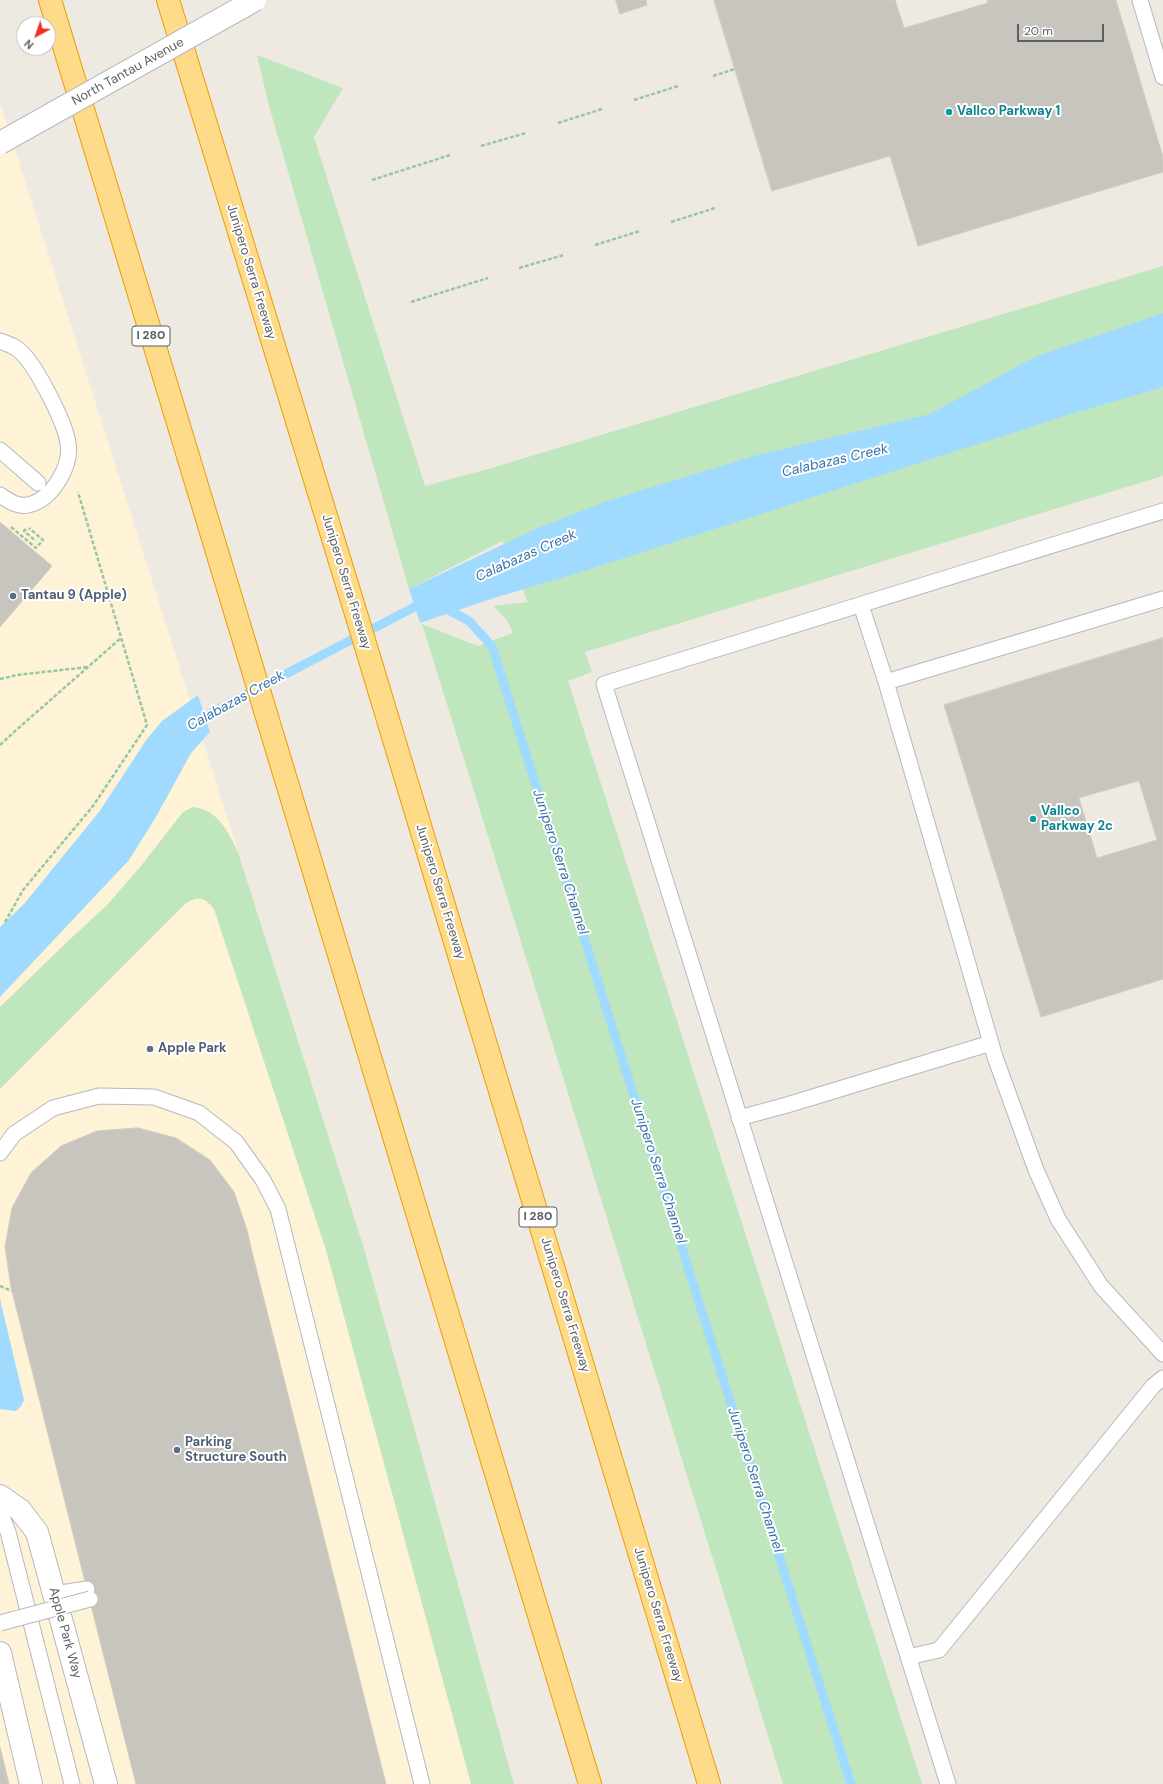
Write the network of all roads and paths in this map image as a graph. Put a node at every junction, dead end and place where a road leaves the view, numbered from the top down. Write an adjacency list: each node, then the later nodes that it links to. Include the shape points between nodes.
1 (50, 0): 58 (highway, I 280)
2 (168, 0): 59 (highway, Junipero Serra Freeway / I 280)
3 (255, 0): 13 (street, North Tantau Avenue, bridge)
4 (1140, 0): 7 (lane)
5 (735, 69): 6 (path)
6 (712, 76)
7 (1163, 77)
8 (678, 86): 9 (path)
9 (634, 100)
10 (602, 109): 11 (path)
11 (558, 123)
12 (526, 133): 14 (path)
13 (0, 143)
14 (481, 146)
15 (450, 156): 16 (path)
16 (372, 180)
17 (715, 208): 18 (path)
18 (671, 222)
19 (640, 231): 20 (path)
20 (595, 245)
21 (564, 255): 22 (path)
22 (519, 268)
23 (488, 278): 24 (path)
24 (411, 302)
25 (0, 341): 27 (lane, via 15,346 35,369 64,430 68,444)
26 (0, 450): 28 (lane)
27 (68, 459): 29 (lane, via 58,481 41,499 28,505 14,504); 35 (path)
28 (38, 483)
29 (0, 495)
30 (1163, 511): 34 (lane)
31 (6, 523): 32 (path, via 36,548 43,540 28,526 24,531)
32 (36, 541)
33 (1163, 599): 38 (lane)
34 (861, 605): 38 (lane); 42 (lane, via 604,684)
35 (121, 638): 36 (path); 40 (path, via 147,725 93,806 23,890)
36 (88, 667): 37 (path, via 17,674); 39 (path)
37 (0, 679)
38 (886, 682): 41 (lane)
39 (0, 746)
40 (5, 922)
41 (991, 1043): 42 (lane); 46 (lane, via 1036,1170 1058,1220 1101,1286)
42 (739, 1118): 53 (lane)
43 (0, 1153): 57 (lane, via 14,1134 53,1108 99,1096 154,1097 199,1113 236,1142 263,1180 278,1209)
44 (0, 1286): 45 (path)
45 (12, 1291)
46 (1163, 1354)
47 (1163, 1378): 53 (lane, via 1153,1386 939,1650)
48 (0, 1496): 50 (street, Apple Park Way, via 20,1510 37,1532)
49 (0, 1512): 55 (lane, via 8,1532)
50 (54, 1594): 51 (lane, bridge, via 88,1594); 56 (street, Apple Park Way)
51 (0, 1623)
52 (0, 1653): 54 (street)
53 (908, 1657): 60 (lane)
54 (31, 1784)
55 (72, 1784)
56 (106, 1784)
57 (422, 1784)
58 (590, 1784)
59 (709, 1784)
60 (948, 1784)

